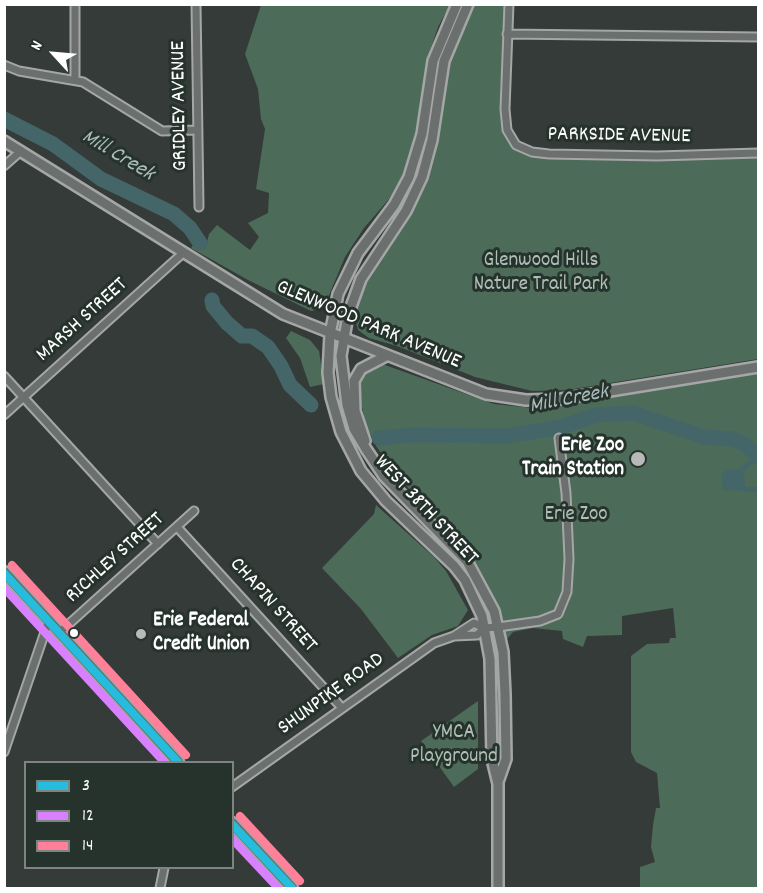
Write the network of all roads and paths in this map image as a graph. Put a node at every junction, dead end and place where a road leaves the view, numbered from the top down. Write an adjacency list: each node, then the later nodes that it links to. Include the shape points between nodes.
1 (75, 4): 9 (street)
2 (196, 4): 10 (street, GRIDLEY AVENUE)
3 (457, 4): 17 (main road, WEST 38TH STREET, via 433,61 413,167 399,196 347,273 334,306)
4 (468, 4): 18 (main road, WEST 38TH STREET, via 444,61 422,177 406,212 362,279)
5 (509, 4): 6 (street, PARKSIDE AVENUE)
6 (507, 34): 7 (street); 13 (street, PARKSIDE AVENUE, via 506,121 509,135 522,148 549,154)
7 (759, 37)
8 (4, 64): 9 (street, via 19,71)
9 (75, 79): 10 (street, via 162,131)
10 (198, 130): 15 (street, GRIDLEY AVENUE)
11 (4, 141): 12 (main road, GLENWOOD PARK AVENUE)
12 (21, 151): 14 (street); 16 (main road, GLENWOOD PARK AVENUE)
13 (759, 153)
14 (4, 166)
15 (199, 207)
16 (183, 253): 17 (main road, GLENWOOD PARK AVENUE, via 283,314); 22 (street, MARSH STREET)
17 (330, 334): 18 (main road, GLENWOOD PARK AVENUE); 32 (main road, WEST 38TH STREET, via 329,384 341,432 360,471 454,566 478,606)
18 (343, 339): 19 (main road, GLENWOOD PARK AVENUE); 25 (main road, WEST 38TH STREET, via 343,382 354,429)
19 (386, 356): 20 (main road, GLENWOOD PARK AVENUE, via 486,394 526,400 581,397); 25 (main road, via 361,369 354,381 355,411)
20 (759, 367)
21 (4, 376): 22 (street)
22 (24, 397): 23 (street, MARSH STREET); 28 (street)
23 (4, 415)
24 (559, 438): 31 (street, SHUNPIKE ROAD, via 565,476 567,592 558,614 540,621)
25 (368, 452): 31 (main road, WEST 38TH STREET, via 384,476 467,561 490,602)
26 (194, 511): 27 (street, RICHLEY STREET)
27 (177, 526): 28 (street, RICHLEY STREET); 34 (street, CHAPIN STREET)
28 (158, 544): 33 (street, RICHLEY STREET)
29 (4, 572): 30 (main road)
30 (49, 620): 33 (main road); 35 (street)
31 (498, 627): 32 (street, SHUNPIKE ROAD); 37 (main road, WEST 38TH STREET, via 506,694 506,759)
32 (484, 628): 34 (street, SHUNPIKE ROAD, via 477,635 454,636 430,645); 37 (main road, WEST 38TH STREET, via 491,675 492,759)
33 (60, 632): 36 (main road)
34 (342, 708): 38 (street, SHUNPIKE ROAD)
35 (4, 752)
36 (177, 761)
37 (498, 784): 43 (main road, WEST 38TH STREET)
38 (234, 786)
39 (234, 825): 42 (main road)
40 (165, 869): 41 (street)
41 (160, 888)
42 (292, 888)
43 (498, 888)

